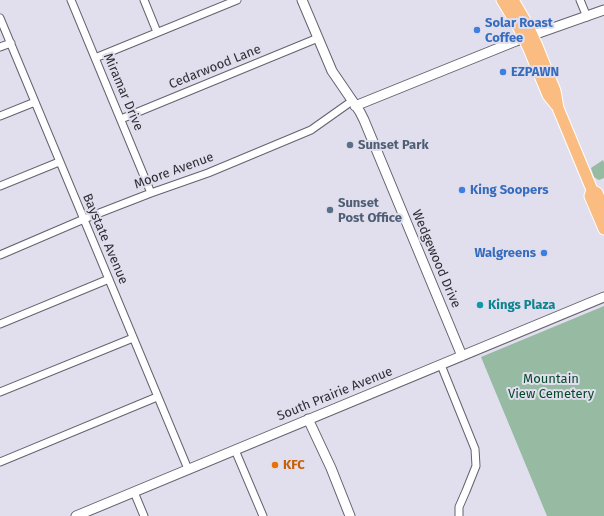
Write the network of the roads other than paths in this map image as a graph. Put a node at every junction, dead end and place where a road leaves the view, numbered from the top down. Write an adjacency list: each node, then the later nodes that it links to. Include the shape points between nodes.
1 (71, 0): 16 (street, Miramar Drive)
2 (144, 0): 11 (street)
3 (237, 0): 11 (street)
4 (302, 0): 13 (street, Wedgewood Drive)
5 (502, 0): 12 (main road)
6 (512, 0): 12 (main road)
7 (580, 0): 9 (street)
8 (604, 10): 9 (street, Moore Avenue)
9 (587, 17): 12 (street, Moore Avenue)
10 (0, 18): 14 (street, Baystate Avenue)
11 (157, 32): 16 (street)
12 (528, 37): 18 (street, Moore Avenue); 23 (main road, via 555,91 558,108)
13 (318, 38): 18 (street, Wedgewood Drive, via 332,71); 20 (street, Cedarwood Lane)
14 (11, 43): 15 (street); 17 (street, Baystate Avenue)
15 (0, 47)
16 (95, 58): 20 (street, Miramar Drive)
17 (34, 102): 19 (street); 21 (street, Baystate Avenue)
18 (354, 104): 24 (street, Moore Avenue, via 311,130 208,173); 33 (street, Wedgewood Drive, via 364,120)
19 (0, 116)
20 (121, 119): 24 (street, Miramar Drive)
21 (59, 162): 22 (street); 26 (street, Baystate Avenue)
22 (0, 186)
23 (592, 190): 25 (main road, via 597,193); 27 (main road, via 590,196)
24 (151, 193): 26 (street, Moore Avenue)
25 (604, 209)
26 (84, 219): 28 (street, Moore Avenue); 29 (street, Baystate Avenue)
27 (604, 229)
28 (0, 254)
29 (109, 279): 31 (street); 32 (street, Baystate Avenue)
30 (602, 298): 33 (street, South Prairie Avenue)
31 (0, 324)
32 (133, 338): 35 (street); 36 (street, Baystate Avenue)
33 (462, 356): 34 (street, South Prairie Avenue)
34 (441, 365): 37 (street, South Prairie Avenue); 42 (street, via 475,449 476,466)
35 (0, 392)
36 (157, 397): 39 (street); 40 (street, Baystate Avenue)
37 (308, 419): 38 (street, South Prairie Avenue); 46 (street)
38 (235, 450): 40 (street, South Prairie Avenue); 45 (street)
39 (0, 462)
40 (188, 470): 41 (street, South Prairie Avenue)
41 (134, 492): 43 (street, South Prairie Avenue); 44 (street)
42 (459, 507): 47 (street); 48 (street)
43 (76, 516)
44 (144, 516)
45 (263, 516)
46 (350, 516)
47 (459, 516)
48 (465, 516)

